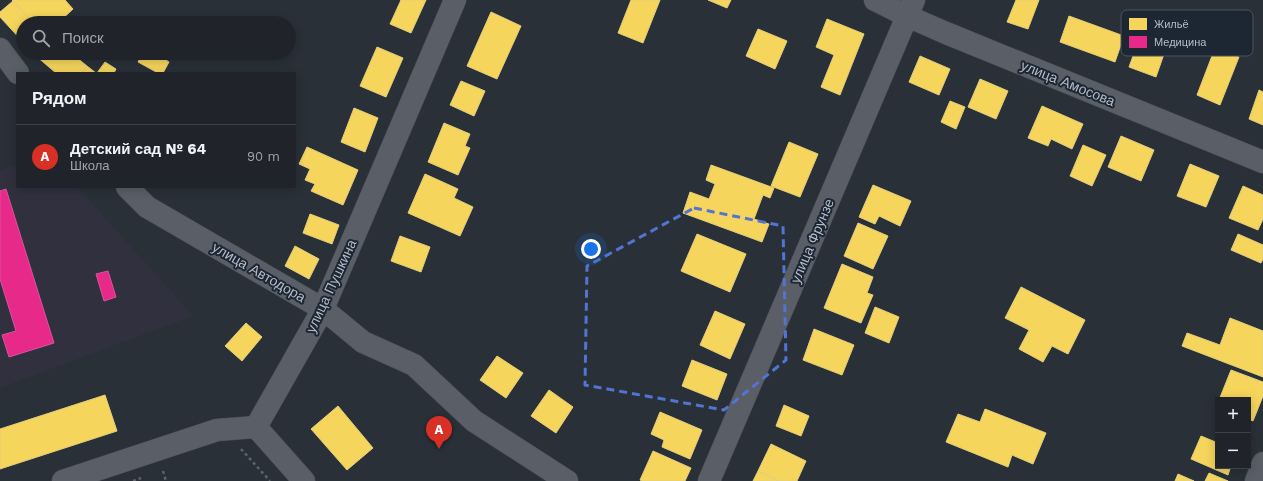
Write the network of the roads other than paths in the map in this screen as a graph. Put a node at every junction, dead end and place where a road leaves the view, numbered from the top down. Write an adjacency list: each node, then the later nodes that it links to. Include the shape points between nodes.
1 (455, 0): 8 (street, улица Пушкина)
2 (875, 0): 3 (street, улица Амосова)
3 (911, 8): 6 (street, улица Амосова); 14 (street, улица Фрунзе)
4 (0, 49): 5 (street)
5 (17, 72)
6 (1263, 162)
7 (128, 188): 8 (street, улица Автодора, via 147,206)
8 (323, 309): 9 (street, улица Пушкина); 13 (street, улица Автодора, via 363,342 414,365 474,421)
9 (256, 427): 11 (street, via 217,430); 12 (street)
10 (1263, 463): 15 (street)
11 (63, 481)
12 (304, 481)
13 (567, 481)
14 (709, 481)
15 (1256, 481)

